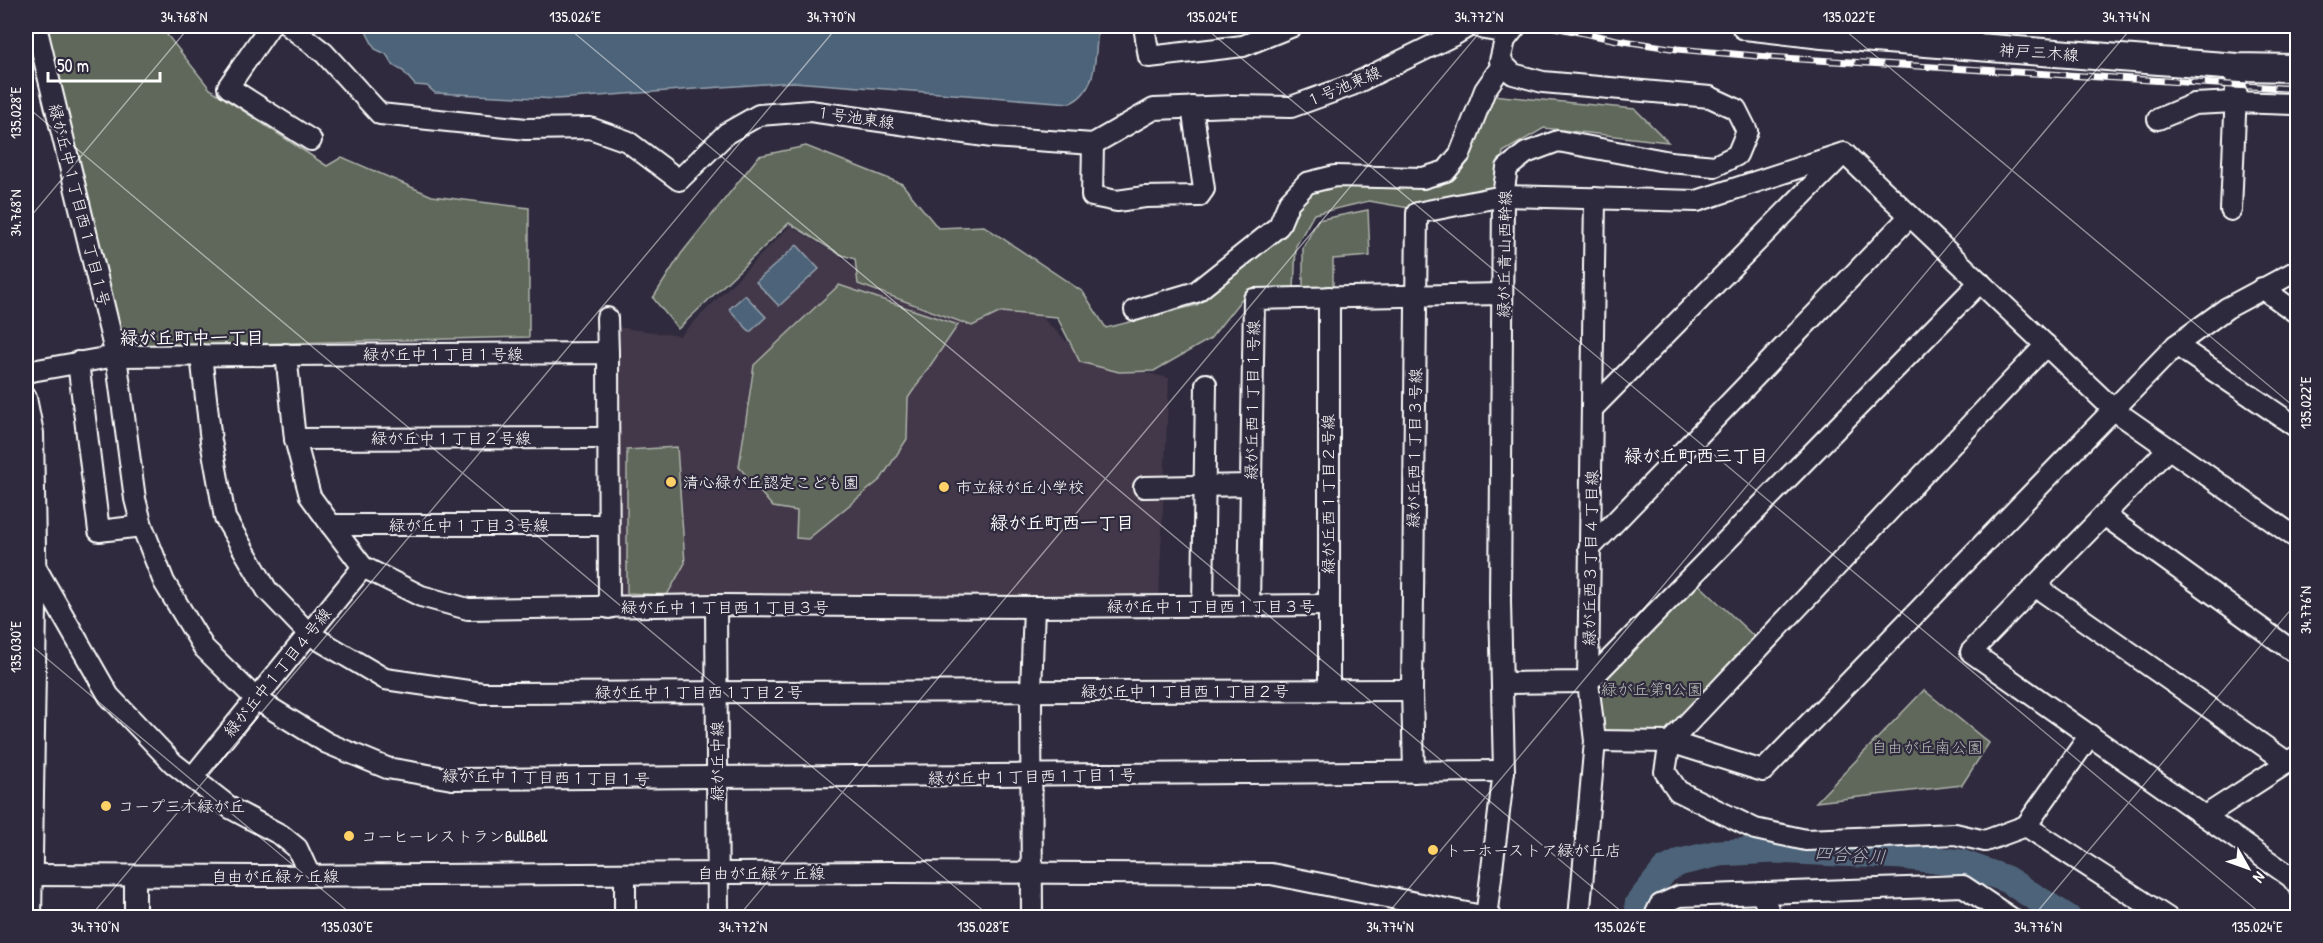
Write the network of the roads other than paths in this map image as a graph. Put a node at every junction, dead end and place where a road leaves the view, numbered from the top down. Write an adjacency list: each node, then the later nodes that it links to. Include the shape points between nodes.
1 (36, 26): 39 (street, 緑が丘中１丁目西１丁目１号)
2 (270, 26): 18 (street, via 228,87)
3 (289, 26): 19 (street, １号池東線, via 324,52 380,114 526,129 591,128 627,141 679,180 727,133 759,115 810,111 992,137)
4 (1144, 26): 5 (street, via 1149,57 1243,46)
5 (1293, 26)
6 (1468, 26): 16 (street, １号池東線, via 1352,85 1292,107)
7 (1477, 26): 9 (street)
8 (1745, 26): 10 (main road, 神戸三木線)
9 (1512, 29): 11 (street, via 1505,40 1500,61)
10 (1824, 31): 13 (main road, 神戸三木線)
11 (1503, 64): 21 (street, 緑が丘青山西幹線, via 1513,74 1543,82 1710,97 1736,109 1747,131 1737,155 1715,166 1670,162 1558,141 1526,153 1508,168); 31 (street, via 1485,90 1460,154 1446,171 1423,178 1335,176 1307,183 1289,202 1279,225 1196,292)
12 (2295, 65): 13 (main road, 神戸三木線)
13 (2237, 67): 14 (street)
14 (2235, 102): 15 (street); 17 (street, via 2194,104); 23 (street)
15 (2293, 104)
16 (1192, 108): 19 (street, １号池東線, via 1154,109); 19 (street, via 1204,189 1199,196 1118,201 1092,196)
17 (2158, 119)
18 (311, 140)
19 (1094, 144)
20 (1844, 153): 22 (street, via 1697,201); 24 (street); 44 (street)
21 (1503, 196): 22 (street); 28 (street, 緑が丘青山西幹線); 29 (street, 緑が丘西１丁目３号線, via 1417,213)
22 (1595, 198): 44 (street, 緑が丘西３丁目４丁目線)
23 (2231, 210)
24 (1910, 216): 26 (street); 58 (street)
25 (2298, 270): 27 (street)
26 (1980, 282): 34 (street); 70 (street)
27 (2262, 288): 32 (street); 35 (street)
28 (1502, 294): 29 (street, 緑が丘西１丁目１号線); 71 (street, 緑が丘青山西幹線)
29 (1416, 296): 30 (street, 緑が丘西１丁目１号線); 73 (street, 緑が丘西１丁目３号線)
30 (1329, 297): 50 (street, 緑が丘西１丁目１号線, via 1254,299); 64 (street, 緑が丘西１丁目２号線)
31 (1135, 310)
32 (2298, 314)
33 (607, 318): 36 (street)
34 (2046, 345): 45 (street); 79 (street)
35 (2176, 345): 45 (street); 46 (street)
36 (608, 352): 37 (street, 緑が丘中１丁目１号線); 47 (street)
37 (286, 354): 38 (street, 緑が丘中１丁目１号線); 48 (street, 緑が丘中１丁目西１丁目３号)
38 (201, 355): 39 (street, 緑が丘中１丁目１号線); 68 (street, 緑が丘中１丁目西１丁目２号, via 225,519 267,590)
39 (116, 356): 40 (street, 緑が丘中１丁目１号線); 56 (street, 緑が丘中１丁目西１丁目１号)
40 (78, 362): 41 (street, 緑が丘中１丁目１号線); 56 (street, via 99,531)
41 (26, 372)
42 (1206, 384): 51 (street)
43 (26, 398): 60 (street, via 33,433)
44 (1592, 409): 58 (street, 緑が丘西３丁目４丁目線)
45 (2114, 410): 49 (street); 79 (street, via 1763,771)
46 (2298, 428)
47 (607, 438): 48 (street, 緑が丘中１丁目２号線); 55 (street)
48 (295, 439): 54 (street, 緑が丘中１丁目西１丁目３号, via 310,496)
49 (2168, 449): 53 (street); 57 (street)
50 (1251, 485): 51 (street); 63 (street, 緑が丘西１丁目１号線)
51 (1205, 486): 52 (street); 65 (street)
52 (1144, 487)
53 (2104, 516): 61 (street); 69 (street)
54 (331, 525): 55 (street, 緑が丘中１丁目３号線); 59 (street, 緑が丘中１丁目西１丁目３号)
55 (608, 525): 67 (street)
56 (142, 526): 76 (street, 緑が丘中１丁目西１丁目１号, via 164,582 204,648)
57 (2294, 530)
58 (1589, 549): 70 (street, 緑が丘西３丁目４丁目線)
59 (363, 567): 67 (street, 緑が丘中１丁目西１丁目３号, via 422,596 468,609); 68 (street, 緑が丘中１丁目４号線)
60 (36, 568): 84 (street, via 109,696); 91 (street)
61 (2035, 586): 77 (street, via 1971,652); 80 (street)
62 (716, 605): 66 (street, 緑が丘中１丁目西１丁目３号); 67 (street, 緑が丘中１丁目西１丁目３号); 75 (street, 緑が丘中線)
63 (1249, 605): 64 (street, 緑が丘中１丁目西１丁目３号); 65 (street, 緑が丘中１丁目西１丁目３号)
64 (1328, 605): 72 (street, 緑が丘西１丁目２号線)
65 (1203, 606): 66 (street, 緑が丘中１丁目西１丁目３号)
66 (1034, 607): 74 (street)
67 (609, 608)
68 (309, 634): 75 (street, 緑が丘中１丁目西１丁目２号, via 386,679 482,693); 76 (street, 緑が丘中１丁目４号線)
69 (2298, 655)
70 (1588, 682): 71 (street); 78 (street, 緑が丘西３丁目４丁目線)
71 (1502, 683): 81 (street, 緑が丘青山西幹線)
72 (1329, 690): 73 (street, 緑が丘中１丁目西１丁目２号); 74 (street, 緑が丘中１丁目西１丁目２号)
73 (1412, 690): 82 (street, 緑が丘西１丁目３号線)
74 (1031, 691): 75 (street, 緑が丘中１丁目西１丁目２号); 83 (street)
75 (717, 692): 85 (street, 緑が丘中線)
76 (256, 699): 84 (street, 緑が丘中１丁目４号線); 85 (street, 緑が丘中１丁目西１丁目１号, via 327,743 387,768 452,779)
77 (2090, 735): 86 (street); 87 (street)
78 (1595, 741): 79 (street); 102 (street, 緑が丘西３丁目４丁目線)
79 (1670, 742): 87 (street, via 1665,772 1678,791 1755,830 1806,840 1955,834 1985,842)
80 (2292, 759): 86 (street)
81 (1504, 771): 82 (street, 緑が丘中１丁目西１丁目１号); 96 (street, 緑が丘青山西幹線)
82 (1414, 772): 83 (street, 緑が丘中１丁目西１丁目１号)
83 (1032, 776): 85 (street, 緑が丘中１丁目西１丁目１号); 88 (street)
84 (192, 778): 93 (street, via 232,809 282,835 297,848)
85 (717, 778): 89 (street, 緑が丘中線)
86 (2205, 816): 94 (street)
87 (2026, 826): 106 (street)
88 (1032, 872): 89 (street, 自由が丘緑ヶ丘線); 96 (street, 自由が丘緑ヶ丘線, via 1271,874); 101 (street)
89 (718, 873): 90 (street, 自由が丘緑ヶ丘線); 100 (street, 緑が丘中線)
90 (625, 874): 93 (street, 自由が丘緑ヶ丘線); 99 (street)
91 (28, 875): 92 (street, 自由が丘緑ヶ丘線); 97 (street)
92 (135, 876): 93 (street, 自由が丘緑ヶ丘線); 98 (street)
93 (310, 876)
94 (2295, 878)
95 (1761, 893): 103 (street, via 1680,896 1660,905); 104 (street); 105 (street, via 1963,886)
96 (1488, 917)
97 (30, 918)
98 (135, 918)
99 (625, 918)
100 (718, 918)
101 (1032, 918)
102 (1579, 918)
103 (1654, 918)
104 (1772, 918)
105 (2011, 918)
106 (2168, 918)

